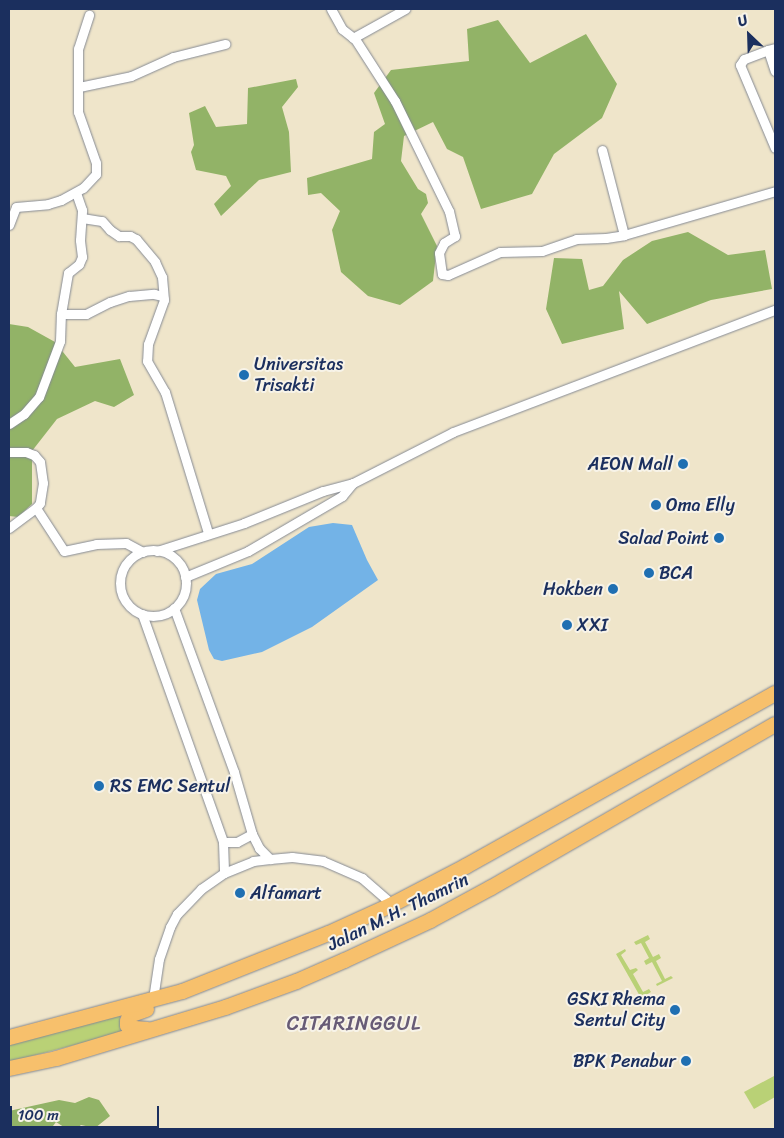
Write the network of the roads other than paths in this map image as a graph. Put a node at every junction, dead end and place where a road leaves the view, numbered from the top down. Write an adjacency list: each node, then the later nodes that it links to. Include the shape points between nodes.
1 (331, 9): 4 (street, via 342,29)
2 (406, 9): 4 (street)
3 (90, 15): 8 (street, via 78,49)
4 (353, 38): 15 (street, via 395,101 449,211 455,236 444,244 439,253 442,274 448,275 500,252 542,251 576,239)
5 (225, 44): 8 (street, via 173,57 131,76)
6 (772, 49): 7 (street); 9 (street, via 744,59 740,65)
7 (775, 71)
8 (79, 86): 12 (street, via 78,112 96,163 96,174)
9 (775, 148)
10 (602, 150): 15 (street)
11 (775, 191): 15 (street)
12 (76, 193): 13 (street); 14 (street, via 55,203 16,207)
13 (82, 218): 16 (street, via 102,221 119,236 134,238 155,262 162,278); 18 (street, via 82,257 68,273)
14 (9, 225)
15 (624, 235)
16 (164, 298): 18 (street, via 154,294 129,296 86,314); 24 (street, via 148,344 147,360 165,392)
17 (775, 310): 21 (street, via 466,427)
18 (61, 314): 19 (street, via 60,341 38,397 24,414)
19 (9, 424)
20 (9, 452): 22 (street, via 26,452 40,462 44,483)
21 (353, 483): 24 (street); 27 (street, via 342,496 248,551)
22 (36, 508): 23 (street); 26 (street, via 64,551 96,544 126,543)
23 (9, 528)
24 (208, 533): 25 (street)
25 (157, 551): 26 (street); 27 (street, via 175,559)
26 (143, 552): 29 (street, via 126,564 120,583 126,602)
27 (185, 577): 28 (street, via 182,597)
28 (174, 608): 29 (street, via 156,616); 32 (street, via 234,772)
29 (142, 614): 33 (street)
30 (775, 692): 36 (main road, Jalan M.H. Thamrin)
31 (775, 724): 39 (main road, Jalan M.H. Thamrin, via 430,920 296,981)
32 (252, 834): 33 (street, via 237,842); 34 (street)
33 (224, 842): 35 (street)
34 (270, 859): 35 (street); 36 (street, via 292,857 323,861 362,878)
35 (224, 873): 38 (street, via 201,889 177,914 159,959)
36 (392, 904): 37 (main road, Jalan M.H. Thamrin, via 274,956)
37 (182, 991): 38 (main road, Jalan M.H. Thamrin); 39 (main road, via 167,1001 129,1015 126,1021 134,1028 148,1030)
38 (153, 998): 40 (main road, Jalan M.H. Thamrin)
39 (166, 1026): 41 (main road, Jalan M.H. Thamrin)
40 (9, 1037)
41 (9, 1068)

